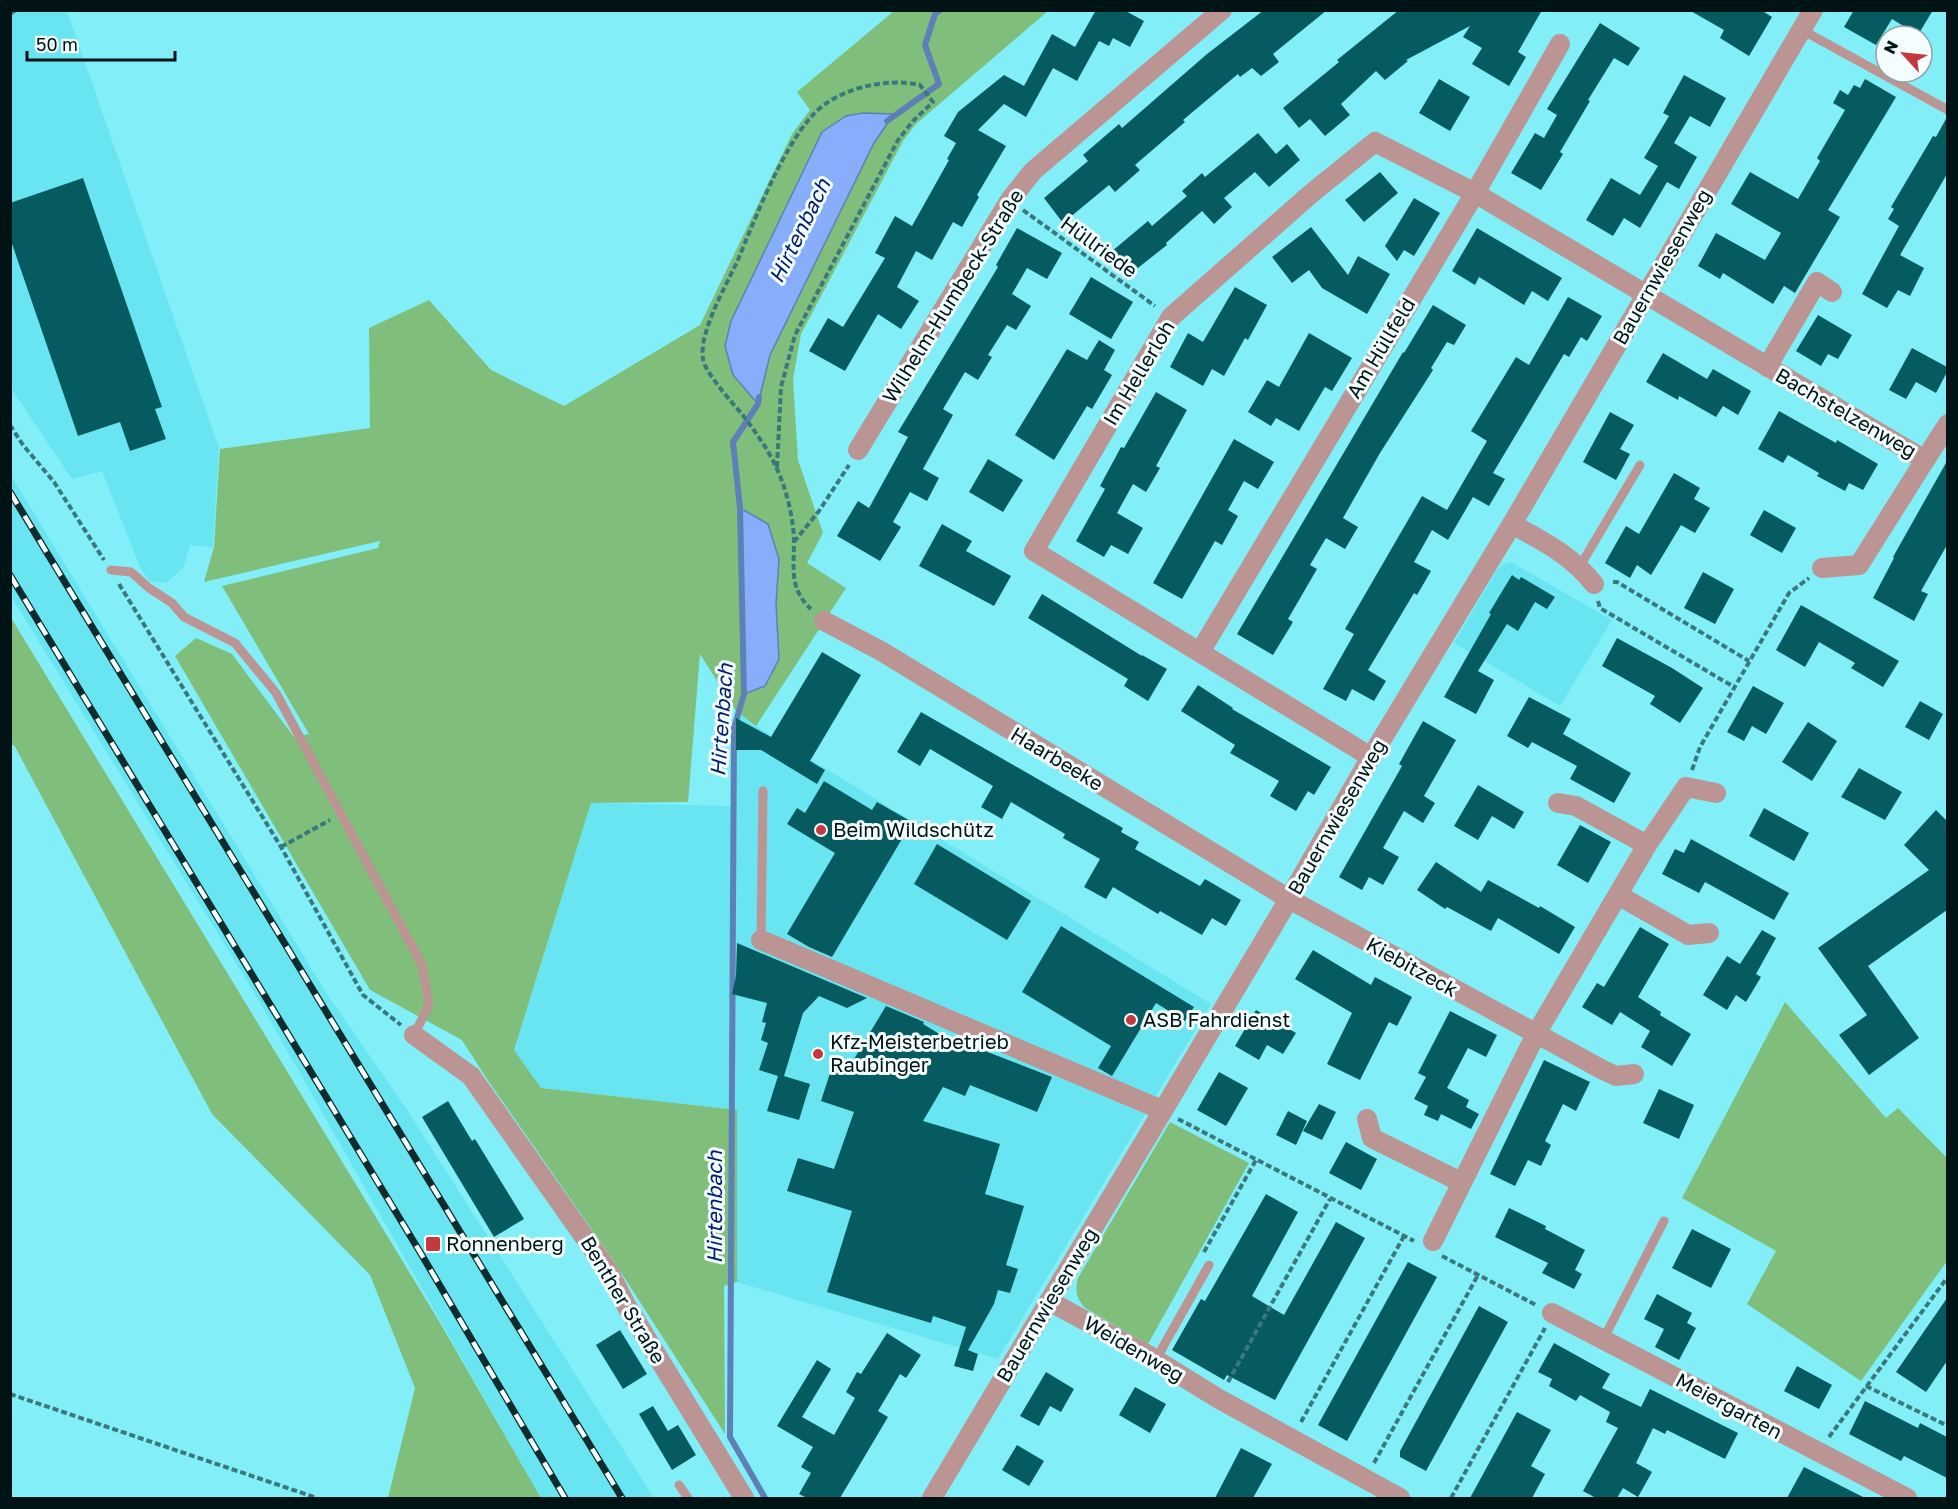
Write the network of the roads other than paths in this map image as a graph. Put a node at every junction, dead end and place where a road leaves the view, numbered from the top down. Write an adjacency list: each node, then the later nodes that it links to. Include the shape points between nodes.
1 (1222, 10): 11 (street, Wilhelm-Humbeck-Straße, via 1034,171 1010,200)
2 (1813, 10): 3 (street, Bauernwiesenweg)
3 (1802, 30): 5 (lane); 7 (street, Bauernwiesenweg)
4 (1560, 44): 6 (street, Am Hüllfeld)
5 (1947, 110)
6 (1475, 193): 7 (street, Im Hellerloh); 20 (street, Am Hüllfeld); 20 (street, Im Hellerloh, via 1375,142 1171,317 1034,551)
7 (1643, 292): 9 (street, Bachstelzenweg); 14 (street, Bauernwiesenweg)
8 (1832, 292): 9 (street, Bachstelzenweg, via 1817,282)
9 (1767, 367): 12 (street, Bachstelzenweg)
10 (1947, 424): 12 (street, Bachstelzenweg)
11 (858, 450)
12 (1925, 460): 16 (street, Bachstelzenweg, via 1859,565)
13 (1640, 465): 15 (lane)
14 (1512, 524): 15 (street); 21 (street, Bauernwiesenweg)
15 (1580, 566): 18 (street)
16 (1822, 568)
17 (111, 570): 31 (lane, via 131,572 184,617 235,643 276,693 422,966 429,1005)
18 (1594, 584)
19 (824, 621): 27 (street, Haarbeeke, via 881,651)
20 (1200, 652): 21 (street, Im Hellerloh)
21 (1371, 757): 27 (street, Bauernwiesenweg)
22 (763, 791): 29 (lane)
23 (1716, 793): 25 (street, via 1686,787)
24 (1558, 803): 25 (street, via 1576,806)
25 (1647, 845): 26 (street)
26 (1618, 895): 28 (street, via 1688,935); 30 (street)
27 (1289, 899): 30 (street, Kiebitzeck); 33 (street, Bauernwiesenweg)
28 (1709, 933)
29 (761, 940): 33 (street)
30 (1536, 1034): 32 (street, Kiebitzeck, via 1616,1076); 35 (street)
31 (414, 1035): 45 (street, Benther Straße, via 471,1076 559,1199 609,1272)
32 (1634, 1074)
33 (1161, 1110): 39 (street, Bauernwiesenweg)
34 (1367, 1119): 35 (street, via 1372,1138)
35 (1461, 1182): 37 (street)
36 (1664, 1221): 41 (lane)
37 (1431, 1247)
38 (1209, 1265): 42 (lane)
39 (1049, 1301): 42 (street, Weidenweg); 46 (street, Bauernwiesenweg)
40 (1552, 1313): 41 (street, Meiergarten)
41 (1603, 1340): 48 (street, Meiergarten)
42 (1155, 1361): 47 (street, Weidenweg)
43 (680, 1485): 44 (lane)
44 (688, 1498)
45 (744, 1498)
46 (932, 1498)
47 (1400, 1498)
48 (1907, 1498)

